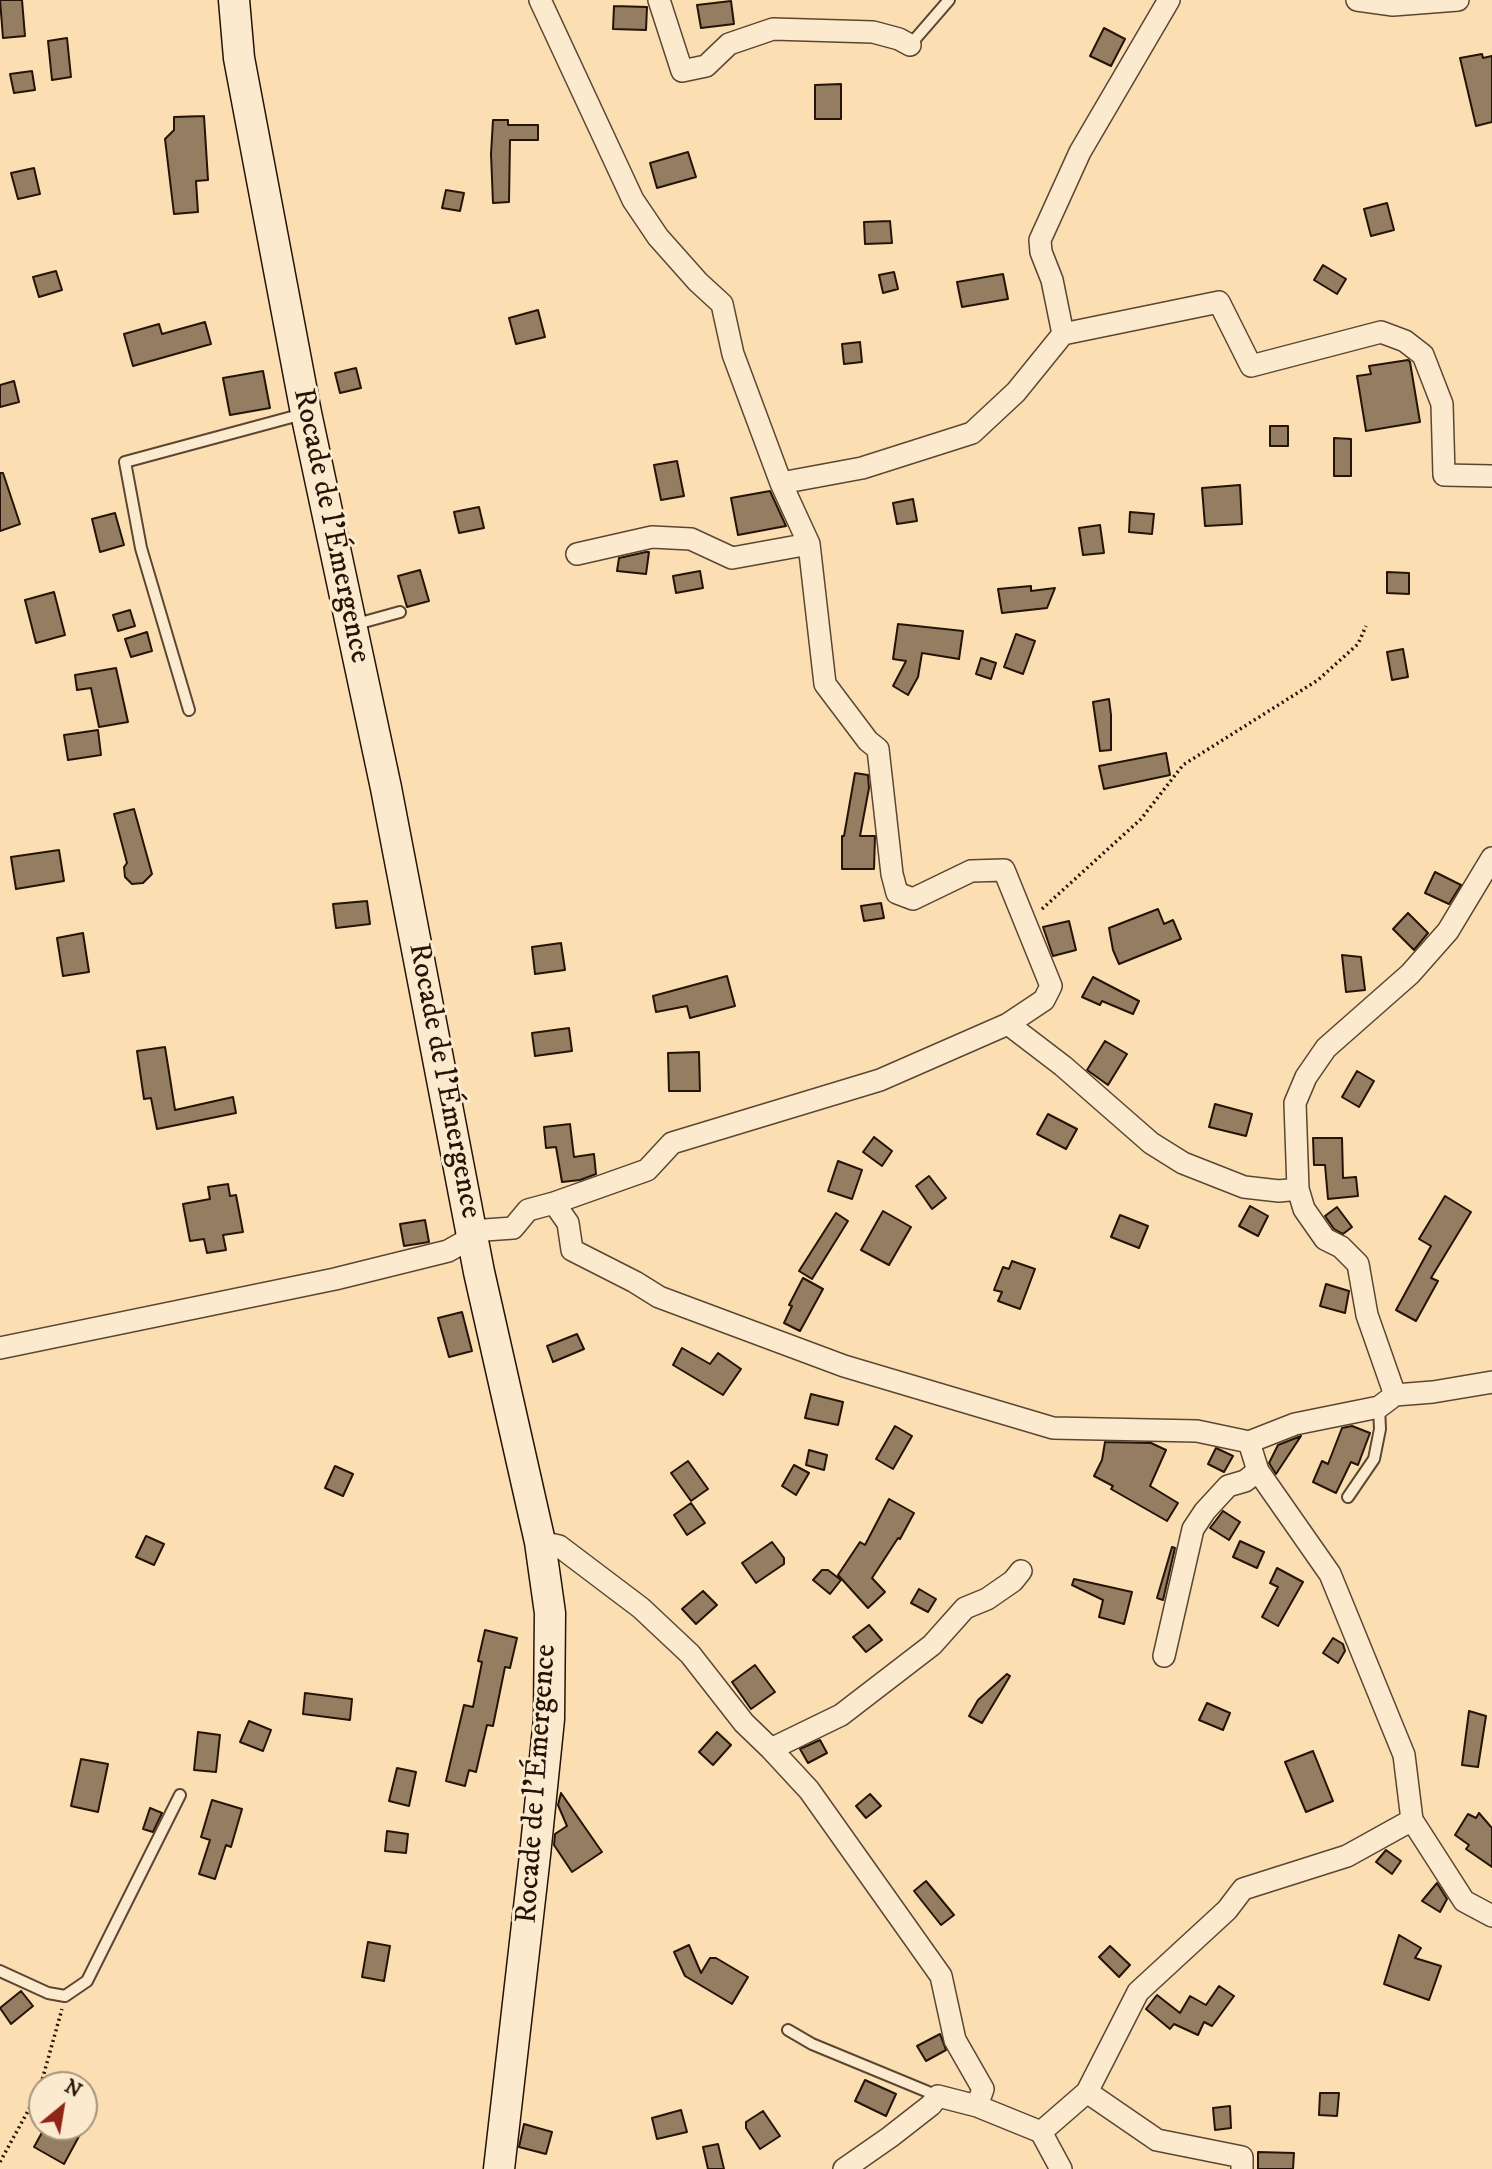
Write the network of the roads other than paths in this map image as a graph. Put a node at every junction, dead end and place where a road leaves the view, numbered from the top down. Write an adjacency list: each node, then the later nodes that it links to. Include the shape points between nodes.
1 (234, 0): 10 (street, Rocade de l'Émergence, via 239,58)
2 (659, 0): 8 (street, via 682,71 706,66 729,44 774,29 873,32)
3 (949, 0): 8 (lane)
4 (1168, 0): 9 (street, via 1080,152 1040,240)
5 (1357, 0): 6 (street, via 1392,5)
6 (1458, 0)
7 (545, 1): 12 (street, via 633,200 658,237 722,304 733,354)
8 (910, 45)
9 (1063, 334): 11 (street, via 1219,302 1251,366 1381,332 1405,341 1423,355 1442,404 1444,475); 12 (street, via 1016,391 972,433 862,468)
10 (306, 413): 16 (street, Rocade de l'Émergence); 17 (lane, via 125,462 141,548)
11 (1492, 476)
12 (781, 483): 13 (street)
13 (809, 544): 14 (street, via 732,558 691,539 652,537); 19 (street, via 825,684 878,749 897,893 913,899 971,871 1004,870 1051,986 1044,1000)
14 (577, 554)
15 (400, 612): 16 (lane)
16 (350, 625): 22 (street, Rocade de l'Émergence)
17 (189, 710)
18 (1492, 858): 20 (street, via 1448,931 1410,974 1326,1048 1306,1077 1295,1103)
19 (1008, 1024): 20 (street, via 1151,1143 1183,1163 1244,1187); 21 (street, via 880,1080 672,1143 647,1170)
20 (1298, 1189): 25 (street, via 1304,1209 1325,1238 1358,1264)
21 (554, 1203): 22 (street, via 528,1210 513,1228 485,1230); 26 (street, via 568,1223 572,1250 659,1297 844,1366 1053,1428 1197,1431)
22 (473, 1237): 23 (street, via 448,1251 335,1279); 29 (street, Rocade de l'Émergence)
23 (0, 1348)
24 (1492, 1382): 25 (street)
25 (1387, 1401): 26 (street, via 1295,1424); 28 (lane, via 1374,1459)
26 (1249, 1442): 27 (street)
27 (1258, 1471): 31 (street, via 1228,1486 1193,1529); 34 (street, via 1330,1574 1404,1755)
28 (1348, 1497)
29 (540, 1542): 32 (street, via 559,1546 641,1608 690,1654 744,1723); 42 (street, Rocade de l'Émergence, via 550,1613 548,1719)
30 (1021, 1571): 32 (street, via 987,1600 965,1608 932,1645 841,1715)
31 (1164, 1656)
32 (771, 1749): 40 (street, via 809,1790 941,1976 955,2040 983,2089)
33 (180, 1795): 36 (lane, via 87,1982 65,1996)
34 (1412, 1820): 35 (street, via 1464,1901); 38 (street, via 1347,1856 1243,1889 1227,1910 1138,1992)
35 (1492, 1916)
36 (0, 1972)
37 (788, 2030): 39 (lane)
38 (1087, 2092): 41 (street); 45 (street, via 1157,2140 1242,2157)
39 (938, 2096): 40 (street); 43 (street)
40 (977, 2106): 41 (street)
41 (1041, 2132): 44 (street)
42 (499, 2169)
43 (844, 2169)
44 (1061, 2169)
45 (1242, 2169)

